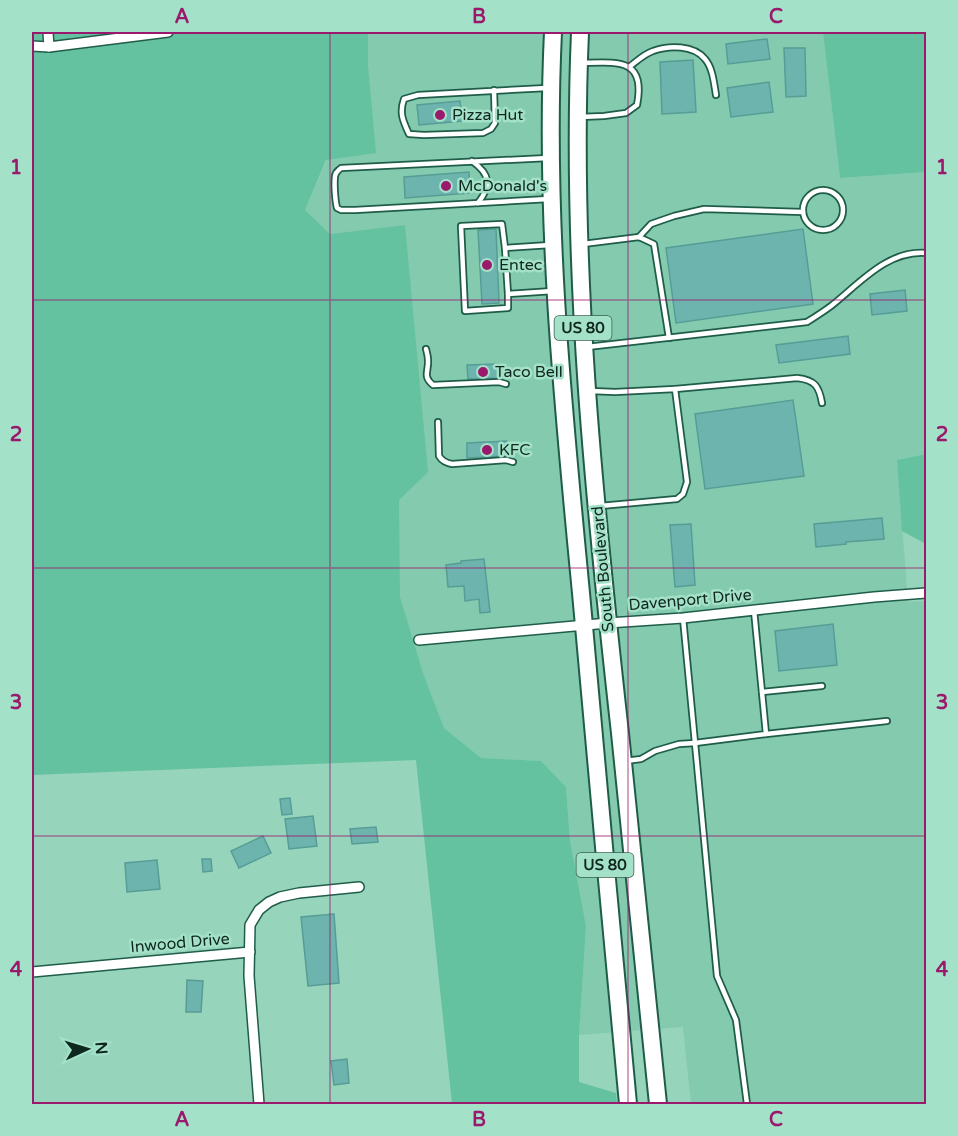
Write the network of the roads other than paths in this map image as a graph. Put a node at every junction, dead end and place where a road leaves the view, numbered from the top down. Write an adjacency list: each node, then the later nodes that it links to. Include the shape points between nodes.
1 (48, 32): 8 (street)
2 (168, 32): 5 (street)
3 (553, 32): 11 (highway, South Boulevard / US 80)
4 (580, 32): 9 (highway, South Boulevard / US 80)
5 (147, 33): 6 (street)
6 (103, 36): 8 (street)
7 (32, 46): 8 (street)
8 (49, 47)
9 (579, 63): 10 (lane, via 620,63); 14 (highway, South Boulevard / US 80)
10 (629, 67): 13 (lane, via 653,51 689,49 707,61); 14 (lane, via 637,76 637,105 626,113)
11 (551, 88): 12 (lane); 15 (highway, South Boulevard / US 80)
12 (494, 90): 12 (lane, via 418,95 404,99 401,116 410,134 483,133 495,123)
13 (716, 95)
14 (578, 117): 22 (highway, South Boulevard / US 80)
15 (551, 158): 16 (lane); 17 (highway, South Boulevard / US 80)
16 (472, 161): 19 (lane, via 487,177 484,196); 19 (lane, via 341,168 335,175 335,202 341,210)
17 (551, 175): 18 (highway, South Boulevard / US 80); 22 (highway, via 560,228 571,243)
18 (551, 199): 19 (lane); 23 (highway, South Boulevard / US 80)
19 (478, 203)
20 (803, 212): 20 (lane, via 808,224 827,230 838,223 843,210 834,194 822,191 810,195); 21 (lane, via 704,209 651,224)
21 (639, 237): 22 (lane); 28 (lane, via 654,244)
22 (580, 244): 29 (highway, South Boulevard / US 80)
23 (553, 245): 24 (lane); 26 (highway, South Boulevard / US 80)
24 (505, 248): 27 (lane); 27 (lane, via 502,224 461,226 465,311 508,308)
25 (927, 253): 28 (lane, via 898,256 807,322)
26 (555, 291): 27 (lane); 38 (highway, South Boulevard / US 80)
27 (508, 294)
28 (669, 338): 29 (lane)
29 (584, 347): 33 (highway, South Boulevard / US 80)
30 (426, 349): 31 (lane, via 427,377 433,385)
31 (506, 384)
32 (675, 389): 33 (lane); 34 (lane, via 797,378 814,383); 37 (lane, via 687,482 683,494 677,499)
33 (587, 391): 37 (highway, South Boulevard / US 80)
34 (822, 403)
35 (438, 423): 36 (lane, via 439,456 446,463)
36 (513, 462)
37 (597, 507): 39 (highway, South Boulevard / US 80)
38 (574, 526): 39 (highway, via 588,578 597,578); 44 (highway, South Boulevard / US 80)
39 (603, 570): 43 (highway, South Boulevard / US 80)
40 (927, 593): 41 (street, Davenport Drive)
41 (754, 610): 42 (street, Davenport Drive); 47 (lane)
42 (683, 618): 43 (street, Davenport Drive); 50 (lane)
43 (608, 623): 44 (street, Davenport Drive); 51 (highway, South Boulevard / US 80)
44 (584, 625): 45 (street, Davenport Drive); 56 (highway, South Boulevard / US 80)
45 (420, 640)
46 (822, 686): 47 (lane)
47 (762, 692): 49 (lane)
48 (886, 721): 49 (lane)
49 (766, 734): 50 (lane)
50 (695, 743): 51 (lane, via 679,744); 58 (lane, via 717,976 736,1020)
51 (623, 762): 57 (highway, South Boulevard / US 80)
52 (359, 887): 53 (street, via 299,893 269,902 250,925)
53 (250, 952): 54 (street, Inwood Drive); 55 (street, Inwood Drive)
54 (32, 972)
55 (259, 1104)
56 (628, 1104)
57 (658, 1104)
58 (747, 1104)

